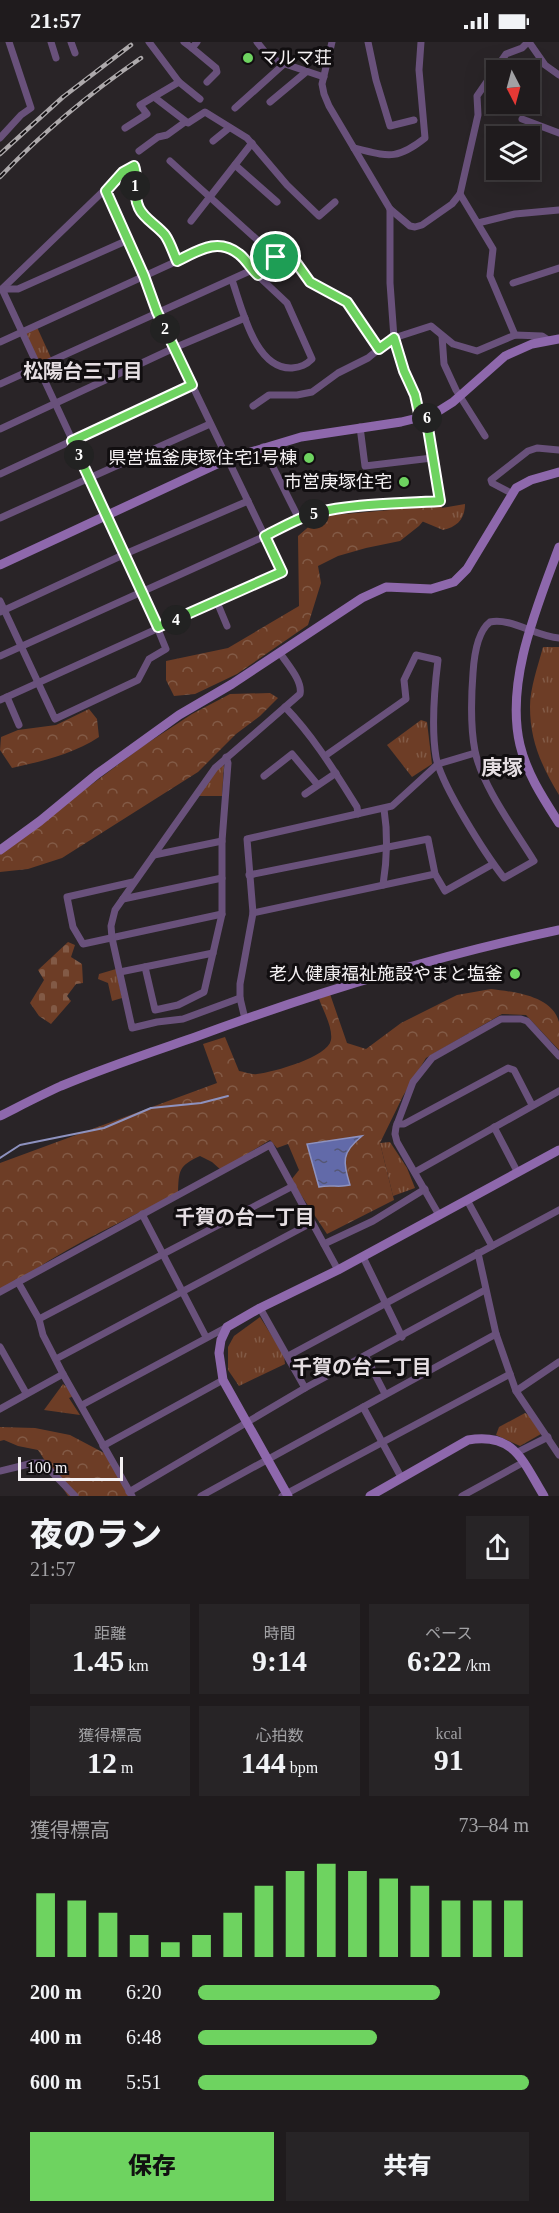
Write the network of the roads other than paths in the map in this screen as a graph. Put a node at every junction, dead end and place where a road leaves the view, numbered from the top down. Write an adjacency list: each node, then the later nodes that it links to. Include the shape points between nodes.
1 (9, 42): 30 (street, via 31,108)
2 (51, 42): 13 (street)
3 (71, 42): 12 (street)
4 (149, 42): 18 (street)
5 (184, 42): 11 (street)
6 (257, 42): 14 (street, via 269,57)
7 (332, 42): 17 (street)
8 (368, 42): 25 (street, via 390,126)
9 (421, 42): 33 (street, via 419,70 425,138 410,150 387,156)
10 (529, 42): 16 (street, via 545,65); 38 (street, via 506,54 477,96 478,115)
11 (195, 45): 19 (street, via 216,68 217,72)
12 (75, 53)
13 (56, 58)
14 (284, 64): 15 (street); 23 (street)
15 (306, 72): 17 (street); 22 (street)
16 (559, 75)
17 (324, 77): 33 (street, via 322,84 329,106)
18 (179, 82): 20 (street); 21 (street)
19 (207, 82)
20 (154, 97): 26 (street); 27 (street, via 140,105 147,114)
21 (200, 99)
22 (270, 102)
23 (235, 108)
24 (522, 119): 29 (street)
25 (414, 120)
26 (185, 122): 28 (street, via 205,112); 34 (street)
27 (125, 128)
28 (230, 128): 31 (street); 32 (street)
29 (559, 133)
30 (0, 138)
31 (213, 141)
32 (252, 143): 36 (street); 41 (street, via 319,216)
33 (354, 148): 42 (street)
34 (139, 150)
35 (170, 161): 39 (street)
36 (235, 165): 39 (street); 40 (street)
37 (106, 191): 46 (street); 48 (street, via 134,166 138,206 165,235); 54 (street)
38 (460, 194): 42 (street, via 452,204 415,227); 45 (street)
39 (210, 196): 44 (street); 47 (street)
40 (277, 202)
41 (335, 202)
42 (390, 209): 60 (street)
43 (559, 210): 45 (street)
44 (191, 220)
45 (478, 222): 58 (street, via 493,249 490,276)
46 (128, 240): 51 (street); 54 (street, via 18,289)
47 (276, 257): 50 (street); 65 (street, via 290,254 310,282 347,302)
48 (177, 261): 50 (street, via 219,245 239,254); 51 (street)
49 (559, 268): 53 (street)
50 (255, 272): 52 (street); 56 (street, via 287,303 312,358 306,365 275,366 258,348)
51 (144, 276): 55 (street); 57 (street)
52 (232, 280): 55 (street); 56 (street)
53 (513, 283)
54 (1, 290): 57 (street)
55 (157, 312): 64 (street); 66 (street)
56 (245, 318): 64 (street)
57 (22, 332): 63 (street); 66 (street)
58 (515, 335): 59 (street, via 477,351 453,344); 62 (street, via 543,336)
59 (442, 336): 60 (street, via 431,326); 75 (street, via 444,364)
60 (394, 338): 65 (street); 71 (street)
61 (559, 339): 62 (street)
62 (548, 340): 71 (street, via 505,356 453,402)
63 (0, 342)
64 (174, 348): 68 (street); 69 (street)
65 (379, 349): 70 (street, via 312,392 268,395)
66 (37, 366): 67 (street); 69 (street)
67 (0, 384)
68 (192, 385): 72 (street); 76 (street)
69 (54, 404): 74 (street); 76 (street)
70 (253, 406)
71 (423, 417): 73 (street); 79 (street)
72 (210, 424): 80 (street); 83 (street)
73 (360, 428): 77 (street); 79 (street, via 365,466)
74 (0, 429)
75 (485, 436)
76 (72, 441): 82 (street); 83 (street)
77 (263, 447): 80 (street); 88 (street)
78 (559, 450): 84 (street, via 528,451 491,480)
79 (432, 458): 88 (street, via 440,501 344,508)
80 (228, 459): 85 (street); 86 (street)
81 (559, 472): 84 (street, via 524,483)
82 (0, 474)
83 (90, 479): 86 (street); 87 (street)
84 (511, 493): 102 (street, via 467,569 454,582 431,589 380,588)
85 (248, 501): 89 (street); 91 (street)
86 (107, 515): 91 (street); 92 (street)
87 (0, 518)
88 (298, 519): 89 (street)
89 (265, 536): 93 (street); 95 (street, via 282,572)
90 (559, 547): 99 (street)
91 (125, 554): 93 (street); 96 (street)
92 (0, 565)
93 (142, 590): 98 (street); 101 (street)
94 (0, 601): 96 (street)
95 (217, 602): 97 (street); 98 (street)
96 (2, 611): 101 (street)
97 (227, 626)
98 (158, 627): 104 (street); 104 (street, via 166,649 149,659 138,680 55,719)
99 (530, 631): 100 (street); 108 (street, via 495,621 483,628 471,692); 118 (street, via 519,677 517,729 528,770)
100 (559, 638)
101 (21, 646): 103 (street); 104 (street)
102 (280, 653): 106 (street, via 301,692); 121 (street, via 178,715)
103 (0, 656)
104 (37, 682): 105 (street)
105 (3, 698): 107 (street)
106 (285, 707): 109 (street); 110 (street)
107 (19, 725)
108 (475, 753): 111 (street); 123 (street, via 486,783 534,861 504,878)
109 (325, 756): 111 (street, via 406,699 404,680 416,655 438,660 434,718); 112 (street)
110 (226, 757): 119 (street); 122 (street, via 199,788)
111 (438, 764): 116 (street); 123 (street)
112 (336, 773): 114 (street); 117 (street)
113 (264, 776): 114 (street, via 292,754)
114 (317, 784): 115 (street)
115 (305, 794)
116 (384, 809): 117 (street); 120 (street)
117 (358, 814): 125 (street, via 247,839)
118 (559, 823)
119 (222, 841): 122 (street); 126 (street)
120 (386, 846): 124 (street, via 428,839); 125 (street); 128 (street)
121 (2, 849)
122 (154, 855): 127 (street)
123 (493, 864): 124 (street, via 445,891)
124 (435, 874): 128 (street)
125 (249, 875): 130 (street)
126 (222, 878): 129 (street); 131 (street)
127 (133, 882): 129 (street); 133 (street, via 67,897 73,927 83,944)
128 (383, 885): 130 (street)
129 (123, 899): 133 (street, via 111,918)
130 (253, 913): 137 (street)
131 (222, 914): 133 (street); 134 (street)
132 (559, 930): 138 (street, via 445,957)
133 (112, 938): 136 (street)
134 (213, 953): 135 (street); 135 (street, via 204,992 178,1005 154,1010)
135 (146, 967): 136 (street)
136 (120, 972): 137 (street, via 132,1028 183,1019)
137 (240, 998): 138 (street)
138 (245, 1019): 142 (street, via 92,1074)
139 (559, 1056): 143 (street, via 527,1022 501,1019 432,1058 413,1082)
140 (559, 1091): 141 (street)
141 (532, 1105): 143 (street, via 514,1070 508,1068 404,1124); 144 (street)
142 (0, 1116)
143 (397, 1124): 146 (street, via 397,1142)
144 (494, 1127): 146 (street); 147 (street)
145 (559, 1150): 147 (street)
146 (415, 1172): 149 (street)
147 (518, 1173): 150 (street)
148 (293, 1186): 152 (street, via 270,1145); 154 (street); 158 (street)
149 (425, 1189): 153 (street); 155 (street, via 373,1221)
150 (467, 1200): 153 (street); 156 (street)
151 (559, 1210): 156 (street)
152 (142, 1214): 158 (street); 161 (street)
153 (439, 1215): 159 (street)
154 (311, 1223): 155 (street); 163 (street)
155 (324, 1244): 160 (street)
156 (492, 1246): 157 (street)
157 (478, 1253): 162 (street); 165 (street)
158 (164, 1255): 163 (street); 167 (street)
159 (363, 1257): 160 (street); 165 (street)
160 (338, 1270): 166 (street)
161 (18, 1282): 164 (street); 167 (street)
162 (485, 1290): 169 (street); 171 (street)
163 (183, 1291): 170 (street); 175 (street)
164 (0, 1292)
165 (386, 1303): 171 (street); 173 (street)
166 (260, 1308): 168 (street); 173 (street)
167 (39, 1318): 175 (street)
168 (227, 1327): 170 (street); 180 (street, via 219,1353)
169 (496, 1334): 179 (street); 184 (street)
170 (206, 1337): 185 (street)
171 (402, 1337): 174 (street)
172 (0, 1347): 176 (street)
173 (288, 1356): 181 (street)
174 (366, 1357): 181 (street); 184 (street)
175 (56, 1359): 178 (street)
176 (3, 1360): 183 (street)
177 (559, 1362): 182 (street)
178 (63, 1374): 183 (street); 185 (street)
179 (510, 1374): 182 (street); 190 (street)
180 (223, 1380): 188 (street); 191 (street)
181 (306, 1388): 188 (street)
182 (516, 1391): 189 (street)
183 (26, 1393): 187 (street)
184 (385, 1394): 186 (street)
185 (82, 1405): 191 (street)
186 (363, 1407): 190 (street); 194 (street)
187 (0, 1409)
188 (246, 1423): 194 (street); 198 (street)
189 (548, 1437): 192 (street); 193 (street)
190 (383, 1442): 197 (street); 199 (street)
191 (103, 1446): 198 (street)
192 (518, 1452): 195 (street); 197 (street, via 498,1440 468,1440)
193 (559, 1455)
194 (267, 1459): 199 (street); 201 (street)
195 (524, 1462): 203 (street); 204 (street)
196 (0, 1471): 200 (street, via 44,1463)
197 (401, 1477): 202 (street)
198 (131, 1494)
199 (285, 1495)
200 (75, 1496)
201 (201, 1496)
202 (370, 1496)
203 (462, 1496)
204 (544, 1496)

